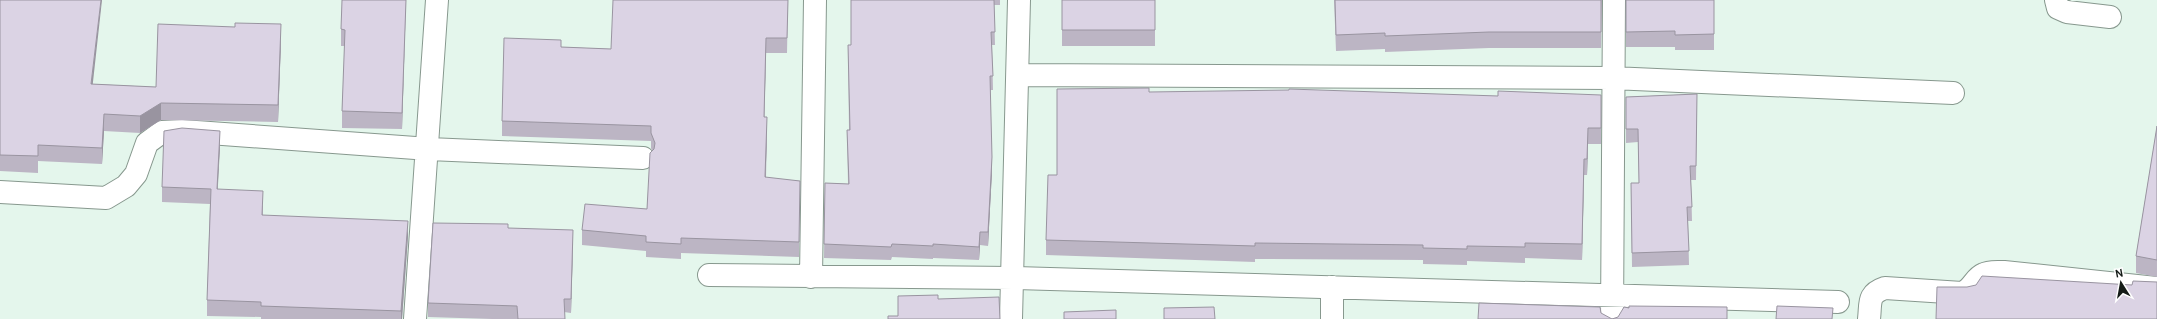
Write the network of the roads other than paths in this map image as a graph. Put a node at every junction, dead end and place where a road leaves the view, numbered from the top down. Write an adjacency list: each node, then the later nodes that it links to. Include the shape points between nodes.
1 (437, 0): 10 (street)
2 (816, 0): 14 (street)
3 (1019, 0): 7 (street)
4 (1614, 0): 8 (street)
5 (2056, 0): 6 (street, via 2058,8 2067,12)
6 (2110, 16)
7 (1018, 75): 8 (street); 15 (street)
8 (1612, 78): 9 (street); 18 (street)
9 (1953, 93)
10 (428, 149): 11 (street); 12 (street, via 182,131 162,132 147,143 136,174 126,186 106,198); 21 (street)
11 (643, 158)
12 (0, 192)
13 (709, 275): 14 (street)
14 (811, 276): 15 (street)
15 (1012, 278): 16 (street); 22 (street)
16 (1332, 287): 18 (street); 23 (street)
17 (2157, 288): 25 (street, via 2004,272 1985,273 1977,279 1970,290 1962,293 1885,288 1876,291 1871,296)
18 (1612, 295): 20 (street); 24 (street)
19 (1838, 302): 20 (street)
20 (1753, 310)
21 (415, 319)
22 (1011, 319)
23 (1332, 319)
24 (1612, 319)
25 (1869, 319)

